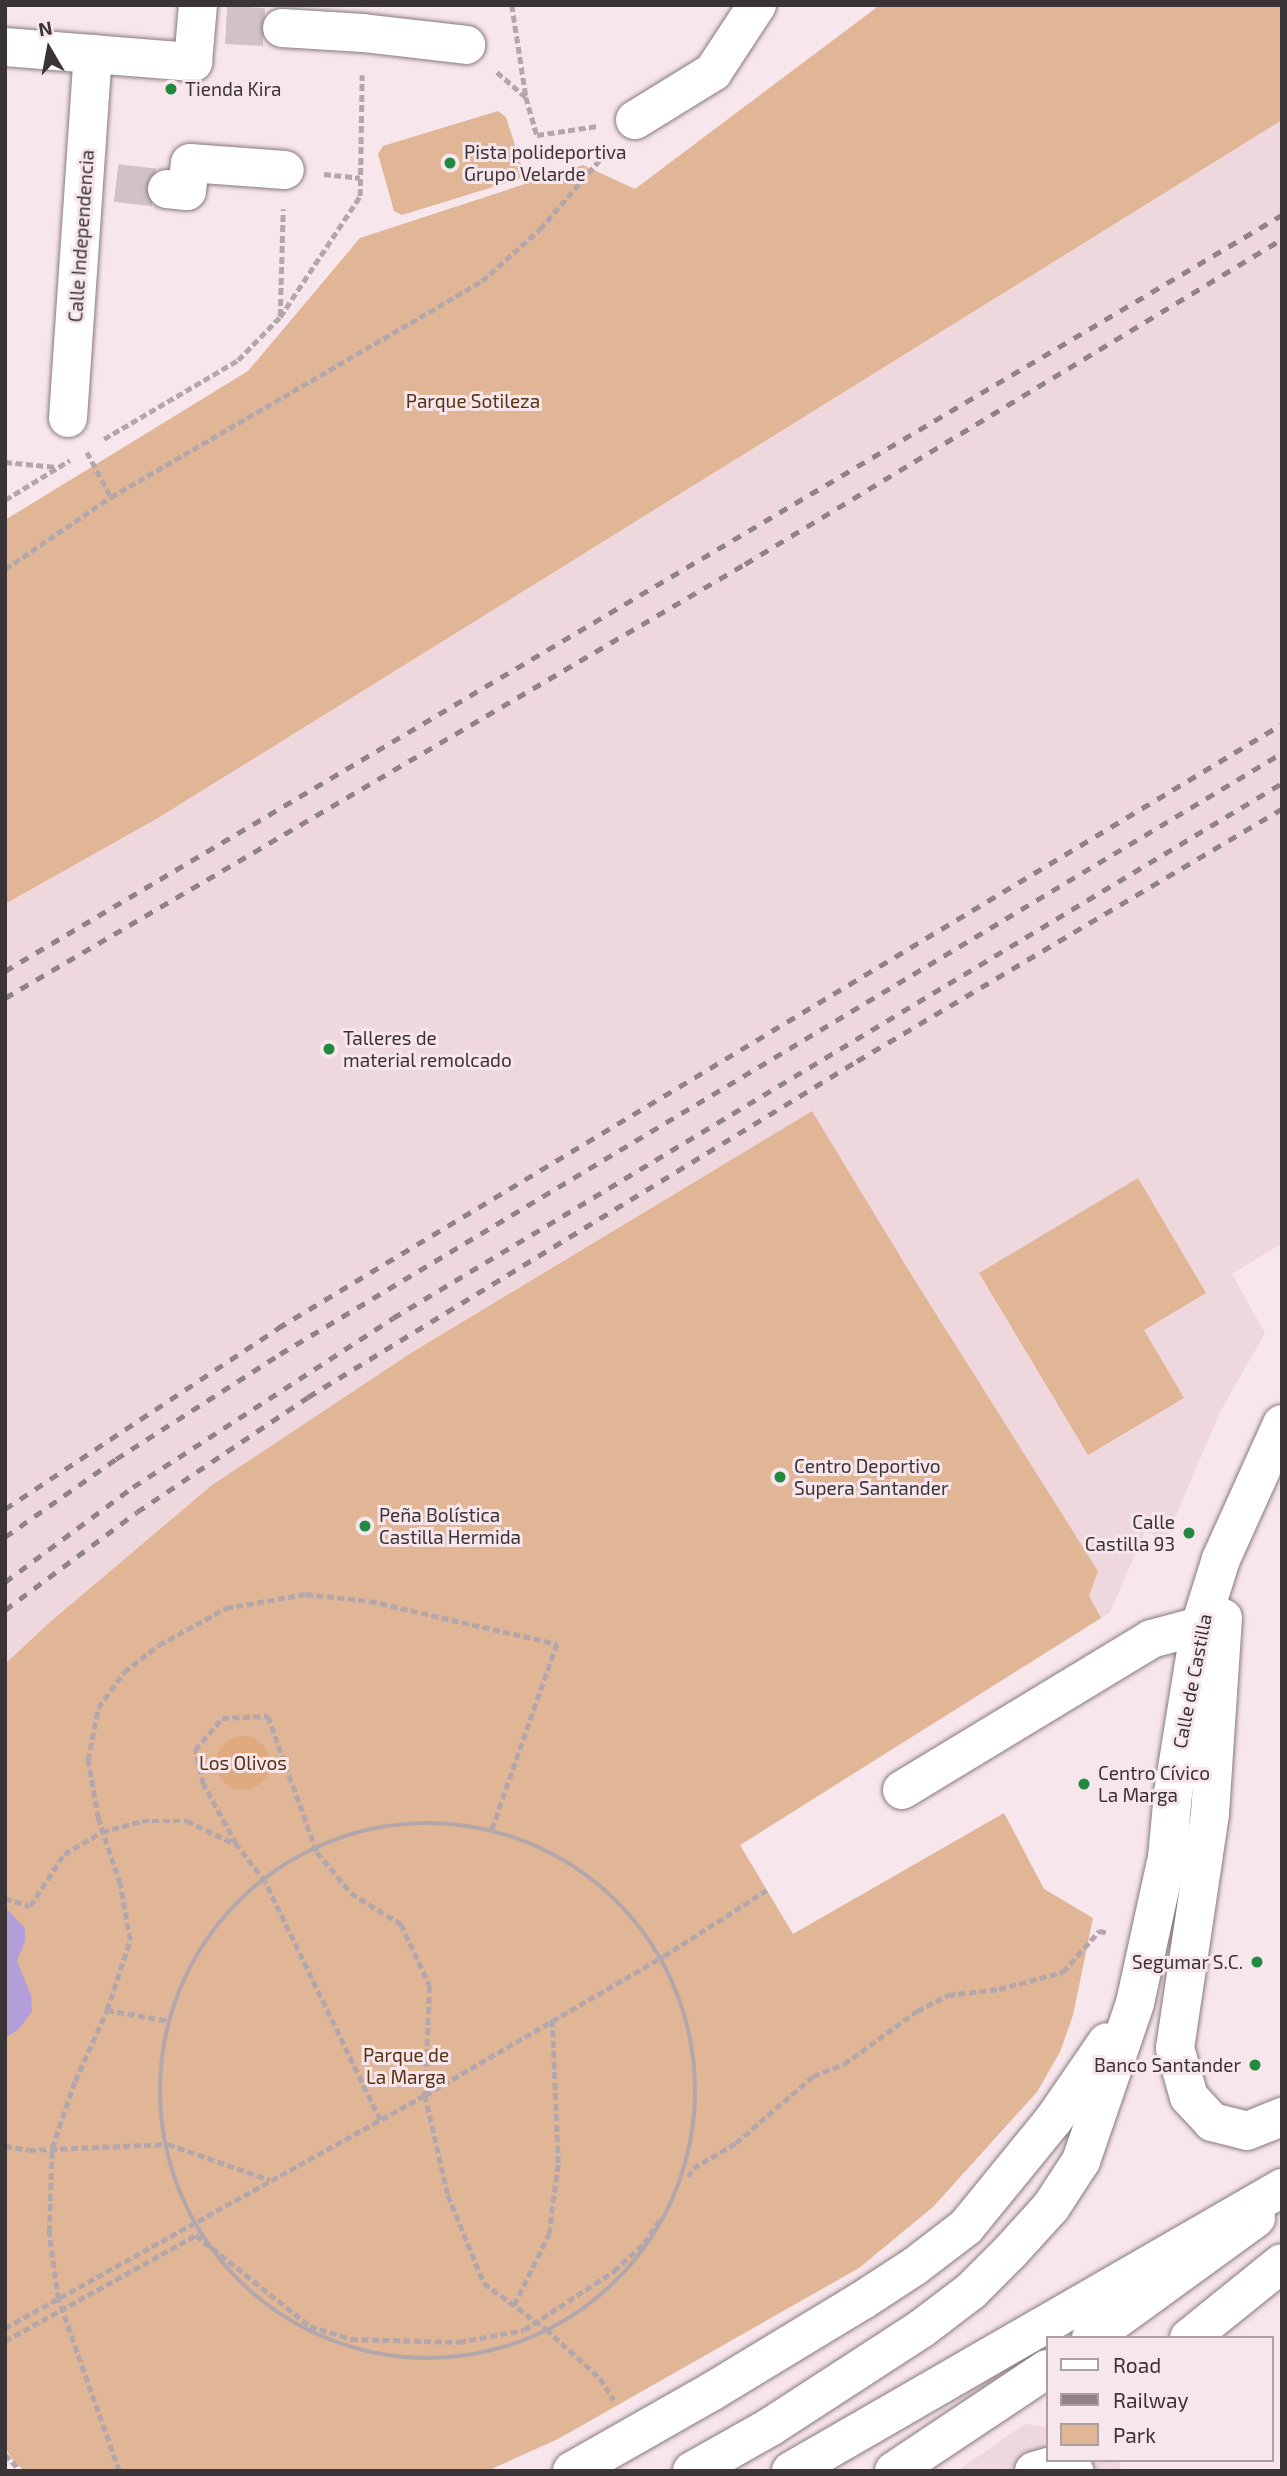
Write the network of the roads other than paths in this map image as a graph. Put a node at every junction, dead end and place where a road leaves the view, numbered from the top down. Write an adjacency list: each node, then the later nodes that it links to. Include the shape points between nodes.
1 (757, 5): 7 (main road, via 713,72)
2 (207, 18): 6 (main road, via 194,62)
3 (282, 28): 4 (main road)
4 (466, 45)
5 (5, 47): 6 (main road)
6 (93, 54): 10 (main road, Calle Independencia, via 101,182)
7 (635, 120)
8 (285, 170): 9 (main road, via 190,163 187,191)
9 (167, 189)
10 (77, 434)
11 (1282, 1424): 12 (main road, Calle de Castilla)
12 (1235, 1525): 13 (main road, Calle de Castilla); 16 (main road, via 1224,1597 1209,1827 1175,2048 1189,2097 1212,2122 1247,2131)
13 (1200, 1626): 14 (main road, via 1151,1639); 15 (main road, Calle de Castilla, via 1167,1858)
14 (902, 1790)
15 (1135, 2003): 23 (main road, via 1054,2119 966,2227 863,2300); 24 (main road, Calle de Castilla, via 1081,2161 1051,2207 1010,2252 971,2291 921,2329 770,2427)
16 (1282, 2117)
17 (1282, 2188): 25 (main road)
18 (1282, 2198): 20 (main road)
19 (1282, 2263): 21 (main road)
20 (1094, 2336)
21 (1191, 2336)
22 (1046, 2370): 26 (main road)
23 (572, 2471)
24 (692, 2471)
25 (791, 2471)
26 (894, 2471)
27 (1034, 2471): 28 (main road, via 1052,2466)
28 (1074, 2471)

